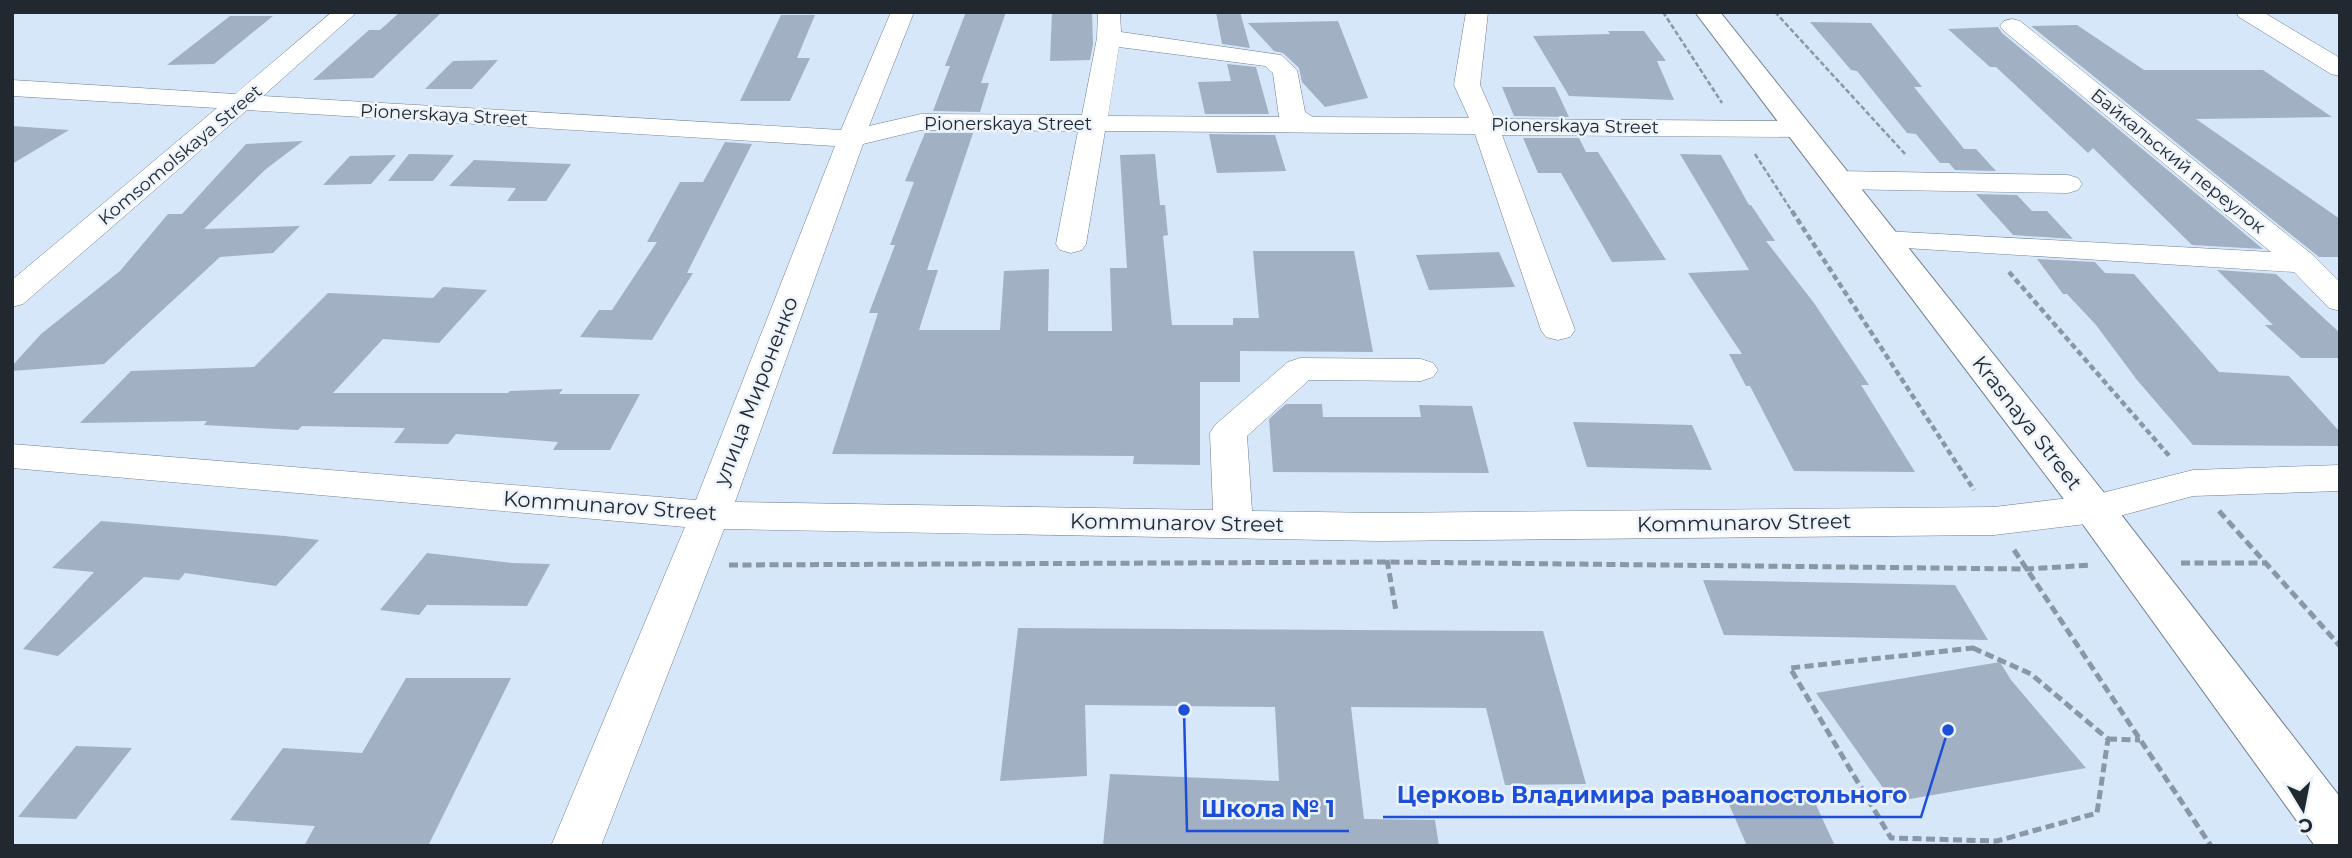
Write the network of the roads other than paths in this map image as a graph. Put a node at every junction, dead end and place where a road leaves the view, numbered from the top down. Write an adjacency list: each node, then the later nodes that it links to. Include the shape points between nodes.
1 (346, 12): 10 (street, Komsomolskaya Street)
2 (904, 12): 15 (street, улица Мироненко)
3 (1478, 12): 13 (lane, via 1467,85)
4 (1707, 12): 14 (main road, Krasnaya Street)
5 (2247, 12): 8 (street)
6 (1109, 25): 11 (street); 12 (street, via 1272,60 1285,70 1292,116)
7 (2012, 26): 20 (street, Байкальский переулок)
8 (2340, 69)
9 (12, 88): 10 (street, Pionerskaya Street)
10 (242, 103): 15 (street, Pionerskaya Street); 21 (street, Komsomolskaya Street)
11 (1094, 124): 12 (street, Pionerskaya Street); 15 (street, Pionerskaya Street, via 921,122); 19 (street)
12 (1308, 125): 13 (street, Pionerskaya Street)
13 (1485, 125): 14 (street, Pionerskaya Street); 23 (lane)
14 (1797, 129): 16 (main road, Krasnaya Street)
15 (851, 139): 28 (street, улица Мироненко)
16 (1837, 180): 17 (street); 18 (main road, Krasnaya Street)
17 (2068, 184)
18 (1884, 240): 20 (street); 27 (main road, Krasnaya Street)
19 (1071, 244)
20 (2303, 263): 22 (street, Байкальский переулок)
21 (12, 297)
22 (2340, 301)
23 (1558, 330)
24 (1421, 370): 29 (street, via 1300,369 1228,433)
25 (12, 456): 28 (street, Kommunarov Street)
26 (2340, 478): 27 (street, Kommunarov Street, via 2193,483)
27 (2094, 509): 29 (street, Kommunarov Street, via 1994,521 1384,545); 30 (main road, Krasnaya Street)
28 (710, 515): 29 (street, Kommunarov Street); 31 (street, улица Мироненко)
29 (1233, 524)
30 (2340, 838)
31 (576, 846)

